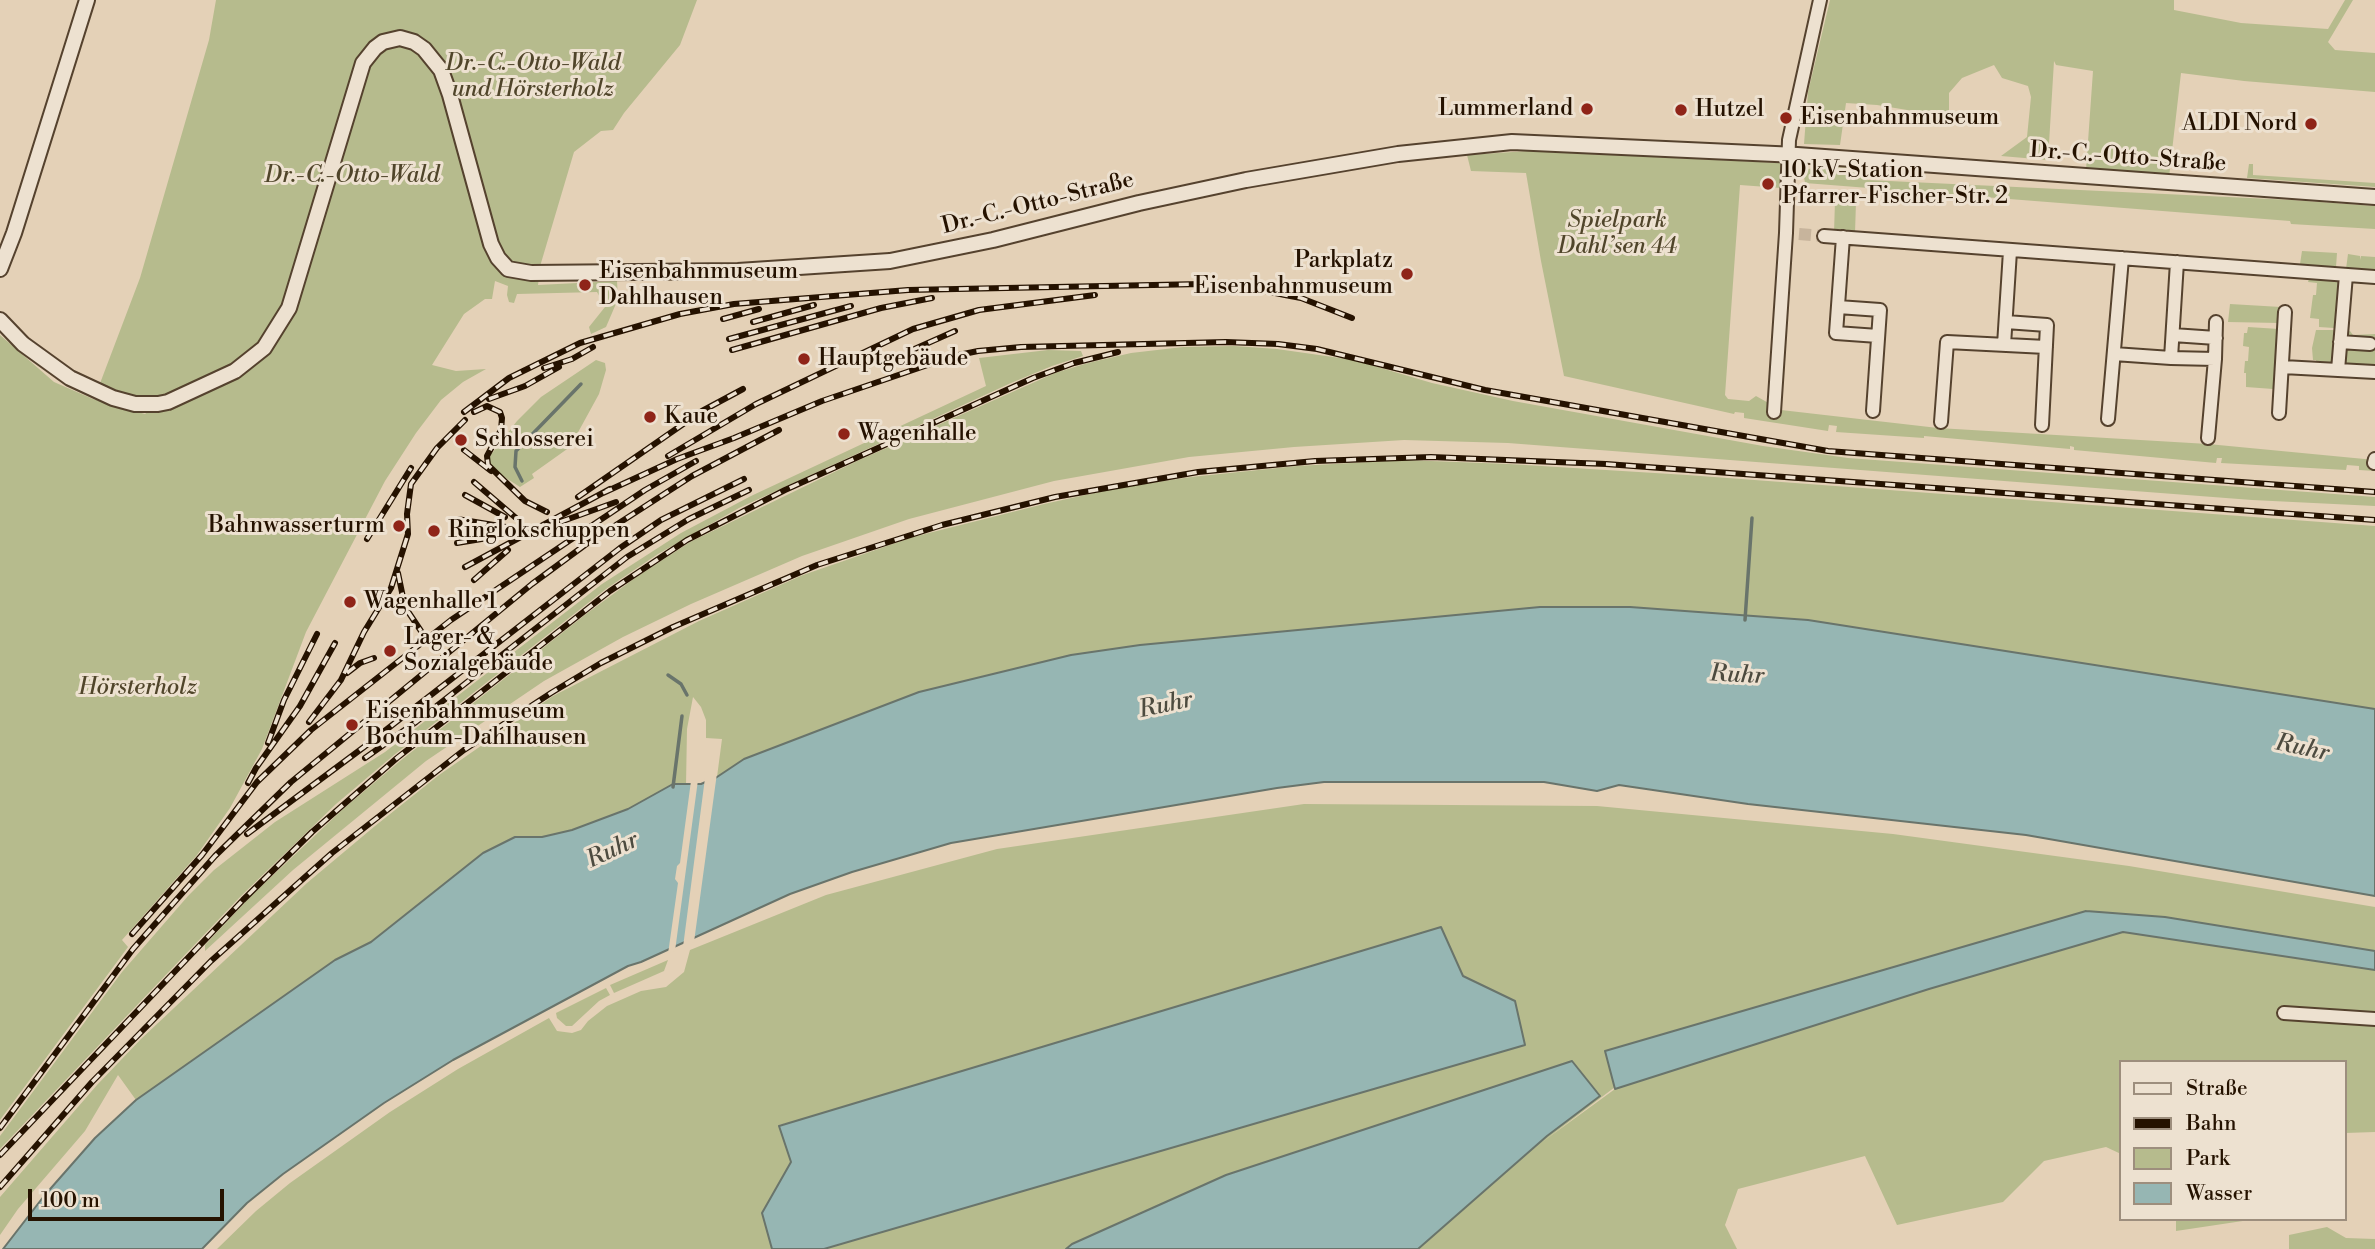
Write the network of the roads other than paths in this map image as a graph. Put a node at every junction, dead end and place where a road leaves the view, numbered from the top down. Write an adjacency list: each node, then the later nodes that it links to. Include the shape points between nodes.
1 (87, 0): 12 (street)
2 (1820, 0): 3 (street)
3 (1788, 155): 4 (street, Dr.-C.-Otto-Straße); 5 (street); 17 (street, Dr.-C.-Otto-Straße, via 1512,142 1258,178 890,261 738,271 531,273 508,269 498,258 441,69 424,49 400,38 375,48 359,73 289,308 264,348 235,371 169,402 135,404 70,378 40,358)
4 (2375, 197)
5 (1786, 233): 6 (street); 34 (street)
6 (1799, 234)
7 (1824, 236): 8 (street)
8 (1843, 237): 9 (street); 15 (street)
9 (2010, 251): 10 (street); 19 (street)
10 (2122, 258): 11 (street); 27 (street)
11 (2178, 262): 13 (street); 20 (street)
12 (0, 269)
13 (2346, 275): 14 (street); 23 (street)
14 (2375, 277)
15 (1838, 307): 21 (street, via 1836,333); 21 (street, via 1880,310)
16 (2285, 312): 30 (street)
17 (0, 320)
18 (2216, 322): 22 (street)
19 (2006, 323): 25 (street); 26 (street, via 2048,325)
20 (2173, 335): 22 (street); 28 (street)
21 (1878, 336): 33 (street)
22 (2216, 338): 29 (street)
23 (2340, 342): 24 (street); 31 (street)
24 (2370, 344)
25 (2004, 345): 26 (street); 37 (street, via 1947,342)
26 (2046, 347): 38 (street)
27 (2114, 354): 28 (street); 36 (street)
28 (2171, 358): 29 (street)
29 (2215, 359): 39 (street)
30 (2283, 367): 31 (street); 35 (street)
31 (2338, 370): 32 (street)
32 (2375, 372)
33 (1873, 411)
34 (1774, 412)
35 (2279, 413)
36 (2108, 419)
37 (1941, 422)
38 (2042, 425)
39 (2208, 438)
40 (2284, 1013): 41 (street)
41 (2375, 1019)

